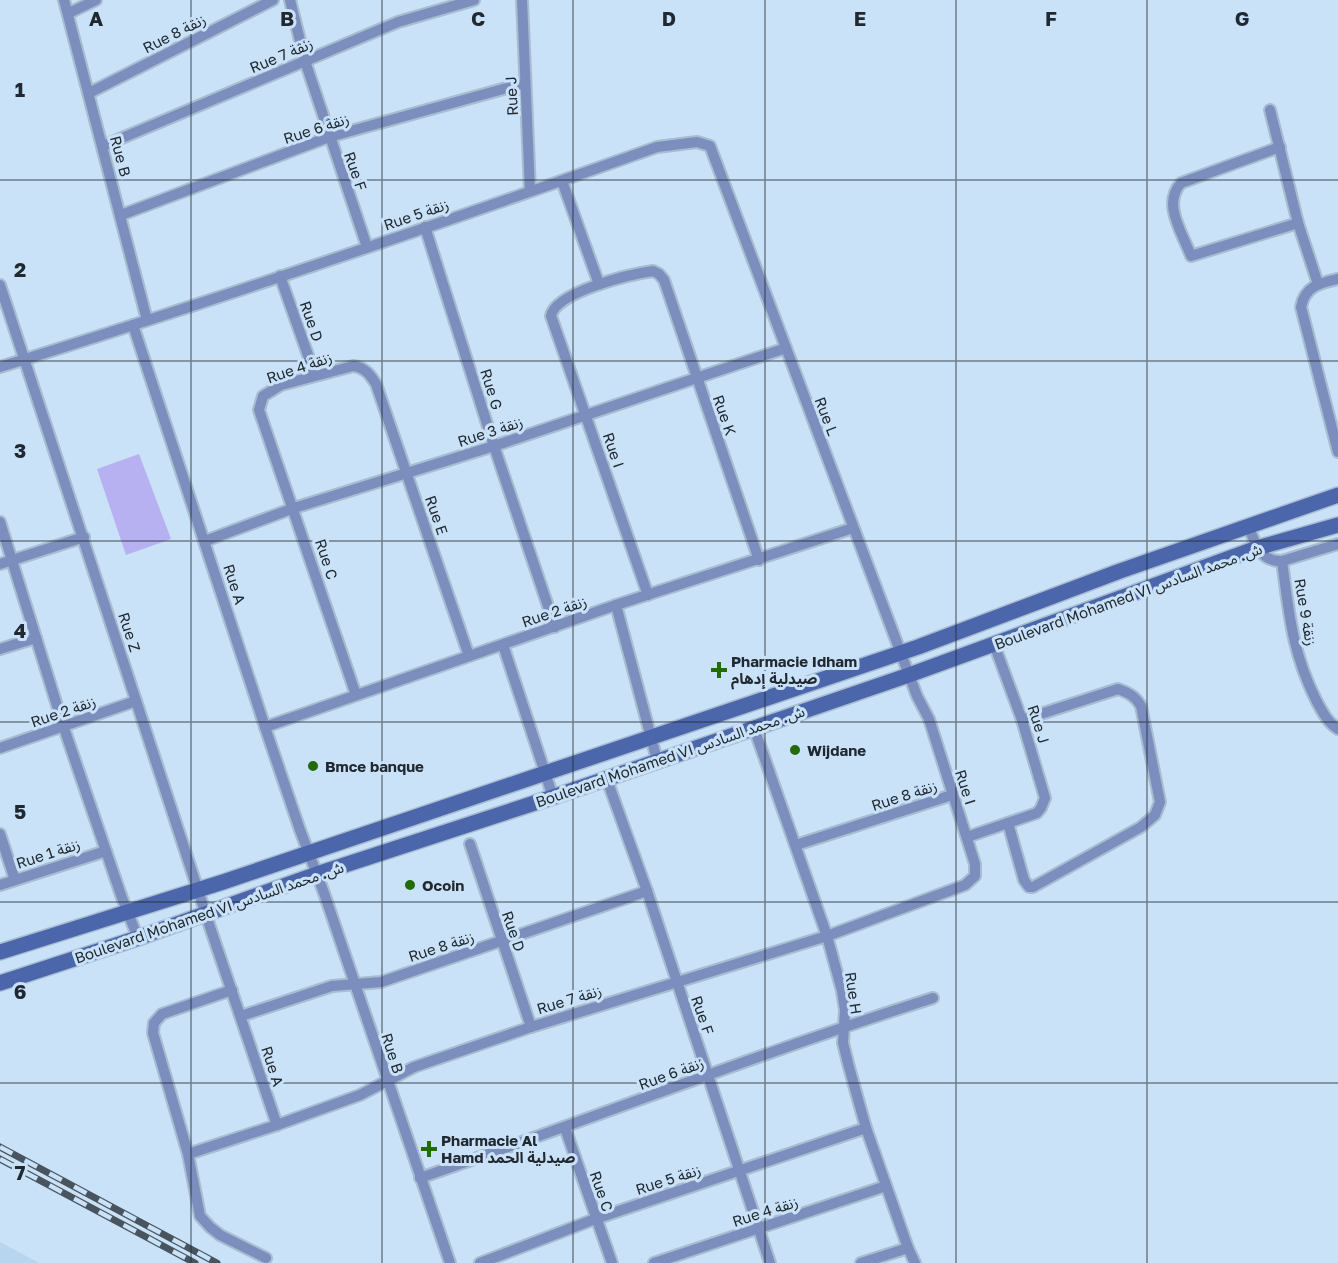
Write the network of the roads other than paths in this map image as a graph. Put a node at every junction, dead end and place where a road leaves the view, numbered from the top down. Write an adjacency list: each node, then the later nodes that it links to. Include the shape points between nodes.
1 (64, 0): 7 (street, Rue B)
2 (96, 0): 7 (street)
3 (273, 0): 10 (street, Rue 8 زنقة)
4 (290, 0): 8 (street, Rue F)
5 (474, 0): 8 (street, Rue 7 زنقة, via 398,22)
6 (522, 0): 9 (street, Rue J)
7 (69, 13): 10 (street, Rue B)
8 (305, 61): 12 (street, Rue F); 13 (street, Rue 7 زنقة)
9 (525, 83): 12 (street, Rue 6 زنقة); 17 (street, Rue J)
10 (89, 93): 13 (street, Rue B)
11 (1270, 110): 15 (street)
12 (329, 137): 18 (street, Rue 6 زنقة); 21 (street, Rue F)
13 (102, 146): 18 (street, Rue B)
14 (710, 146): 16 (street, Rue 5 زنقة, via 697,142 657,147); 29 (street, Rue L)
15 (1280, 147): 19 (street); 19 (street, via 1181,183 1172,196 1172,207 1191,256)
16 (562, 181): 17 (street, Rue 5 زنقة); 24 (street)
17 (530, 191): 20 (street, Rue 5 زنقة)
18 (121, 215): 27 (street, Rue B)
19 (1298, 223): 25 (street)
20 (425, 227): 21 (street, Rue 5 زنقة); 38 (street, Rue G)
21 (367, 247): 22 (street, Rue 5 زنقة)
22 (280, 276): 27 (street, Rue 5 زنقة); 32 (street, Rue D)
23 (1338, 279): 25 (street)
24 (599, 284): 33 (street, Rue K, via 653,271 659,274); 35 (street, Rue I, via 556,305 551,316)
25 (1318, 284): 36 (street, via 1306,293 1301,307)
26 (0, 285): 30 (street)
27 (147, 320): 28 (street, Rue 5 زنقة)
28 (134, 325): 30 (street); 48 (street, Rue A)
29 (786, 348): 33 (street, Rue 3 زنقة); 46 (street, Rue L)
30 (25, 359): 31 (street); 47 (street, Rue Z)
31 (0, 367)
32 (315, 375): 34 (street, Rue 4 زنقة, via 358,367); 37 (street, Rue 4 زنقة, via 262,396 259,410)
33 (697, 378): 35 (street, Rue 3 زنقة); 52 (street, Rue K)
34 (376, 384): 40 (street, Rue E)
35 (585, 414): 38 (street, Rue 3 زنقة); 55 (street, Rue I)
36 (1334, 418): 39 (street)
37 (266, 433): 42 (street, Rue C)
38 (494, 446): 40 (street, Rue 3 زنقة); 57 (street, Rue G)
39 (1338, 452)
40 (407, 474): 42 (street, Rue 3 زنقة); 63 (street, Rue E)
41 (1338, 495): 44 (main road, Boulevard Mohamed VI ش. محمد السادس)
42 (294, 508): 48 (street, Rue 3 زنقة); 65 (street, Rue C)
43 (0, 522): 51 (street)
44 (1248, 525): 50 (street); 62 (main road, Boulevard Mohamed VI ش. محمد السادس)
45 (1338, 525): 50 (main road, Boulevard Mohamed VI ش. محمد السادس)
46 (853, 528): 52 (street, Rue 2 زنقة); 62 (street, Rue L)
47 (84, 537): 51 (street); 67 (street, Rue Z)
48 (205, 541): 69 (street, Rue A)
49 (1338, 544): 53 (street)
50 (1257, 548): 53 (street, via 1266,559); 59 (main road, Boulevard Mohamed VI ش. محمد السادس)
51 (12, 559): 54 (street); 58 (street)
52 (759, 560): 55 (street, Rue 2 زنقة)
53 (1282, 561): 72 (street, Rue 9 زنقة, via 1294,645 1311,691 1324,715)
54 (0, 564)
55 (648, 595): 56 (street, Rue 2 زنقة)
56 (616, 605): 57 (street, Rue 2 زنقة); 73 (street)
57 (555, 627): 60 (street, Rue 2 زنقة)
58 (36, 638): 61 (street); 70 (street)
59 (994, 644): 64 (main road, Boulevard Mohamed VI ش. محمد السادس); 68 (street, Rue J)
60 (503, 645): 63 (street, Rue 2 زنقة); 76 (street)
61 (0, 650)
62 (900, 652): 64 (street, Rue L); 73 (main road, Boulevard Mohamed VI ش. محمد السادس)
63 (469, 656): 65 (street, Rue 2 زنقة)
64 (909, 675): 66 (street, Rue L); 71 (main road, Boulevard Mohamed VI ش. محمد السادس)
65 (356, 695): 69 (street, Rue 2 زنقة)
66 (916, 696): 78 (street, Rue I, via 928,719)
67 (136, 701): 70 (street, Rue 2 زنقة); 91 (street, Rue Z)
68 (1022, 720): 80 (street, Rue J, via 1044,803 1037,813); 80 (street, via 1118,689 1129,693 1142,706 1160,802 1155,815 1141,827 1034,887 1024,880)
69 (265, 727): 86 (street, Rue A)
70 (64, 728): 74 (street, Rue 2 زنقة); 85 (street)
71 (754, 728): 75 (main road, Boulevard Mohamed VI ش. محمد السادس); 84 (street, Rue H)
72 (1338, 729)
73 (651, 736): 75 (street); 76 (main road, Boulevard Mohamed VI ش. محمد السادس)
74 (0, 748)
75 (657, 760): 77 (main road, Boulevard Mohamed VI ش. محمد السادس)
76 (544, 773): 79 (street); 86 (main road, Boulevard Mohamed VI ش. محمد السادس)
77 (606, 777): 79 (main road, Boulevard Mohamed VI ش. محمد السادس); 92 (street, Rue F)
78 (952, 795): 82 (street, Rue I); 84 (street, Rue 8 زنقة)
79 (553, 797): 87 (main road, Boulevard Mohamed VI ش. محمد السادس)
80 (1008, 823): 82 (street)
81 (0, 834): 88 (street)
82 (967, 837): 90 (street, Rue I, via 976,870)
83 (470, 844): 97 (street, Rue D)
84 (796, 845): 95 (street, Rue H)
85 (106, 851): 88 (street, Rue 1 زنقة); 93 (street)
86 (309, 853): 87 (street, Rue B); 91 (main road, Boulevard Mohamed VI ش. محمد السادس)
87 (317, 874): 94 (main road, Boulevard Mohamed VI ش. محمد السادس); 101 (street, Rue B)
88 (15, 879): 89 (street, Rue 1 زنقة)
89 (0, 885)
90 (964, 885): 95 (street, Rue 7 زنقة)
91 (198, 889): 93 (main road, Boulevard Mohamed VI ش. محمد السادس); 94 (street, Rue Z)
92 (647, 891): 97 (street, Rue 8 زنقة); 99 (street, Rue F)
93 (126, 912): 96 (street); 98 (main road, Boulevard Mohamed VI ش. محمد السادس)
94 (206, 914): 96 (main road, Boulevard Mohamed VI ش. محمد السادس); 102 (street, Rue A)
95 (827, 936): 99 (street, Rue 7 زنقة); 106 (street, Rue H, via 842,991)
96 (138, 938): 100 (main road, Boulevard Mohamed VI ش. محمد السادس)
97 (502, 941): 101 (street, Rue 8 زنقة, via 381,982); 105 (street, Rue D)
98 (0, 952)
99 (676, 981): 105 (street, Rue 7 زنقة); 107 (street, Rue F)
100 (0, 983)
101 (355, 985): 104 (street, Rue 8 زنقة, via 332,986); 108 (street, Rue B)
102 (232, 990): 104 (street, Rue A); 112 (street, via 162,1014 154,1023)
103 (933, 998): 106 (street, Rue 6 زنقة)
104 (241, 1016): 109 (street, Rue A)
105 (531, 1027): 108 (street, Rue 7 زنقة, via 414,1067)
106 (843, 1028): 107 (street, Rue 6 زنقة); 111 (street, Rue H, via 843,1043)
107 (708, 1075): 110 (street, Rue 6 زنقة); 113 (street, Rue F)
108 (387, 1082): 109 (street, Rue 7 زنقة); 114 (street, Rue B)
109 (277, 1125): 112 (street, Rue 7 زنقة)
110 (565, 1128): 114 (street, Rue 6 زنقة); 116 (street, Rue C)
111 (866, 1128): 113 (street, Rue 5 زنقة); 115 (street, Rue H)
112 (188, 1154): 119 (street, via 200,1216 220,1235)
113 (739, 1171): 116 (street, Rue 5 زنقة); 117 (street, Rue F)
114 (420, 1178): 121 (street, Rue B)
115 (886, 1186): 117 (street, Rue 4 زنقة); 118 (street, Rue H)
116 (595, 1219): 122 (street, Rue 5 زنقة); 123 (street, Rue C)
117 (758, 1229): 124 (street, Rue 4 زنقة); 125 (street, Rue F)
118 (908, 1248): 120 (street); 126 (street, Rue H)
119 (266, 1258)
120 (868, 1262)
121 (450, 1263)
122 (480, 1263)
123 (612, 1263)
124 (654, 1263)
125 (770, 1263)
126 (915, 1263)

